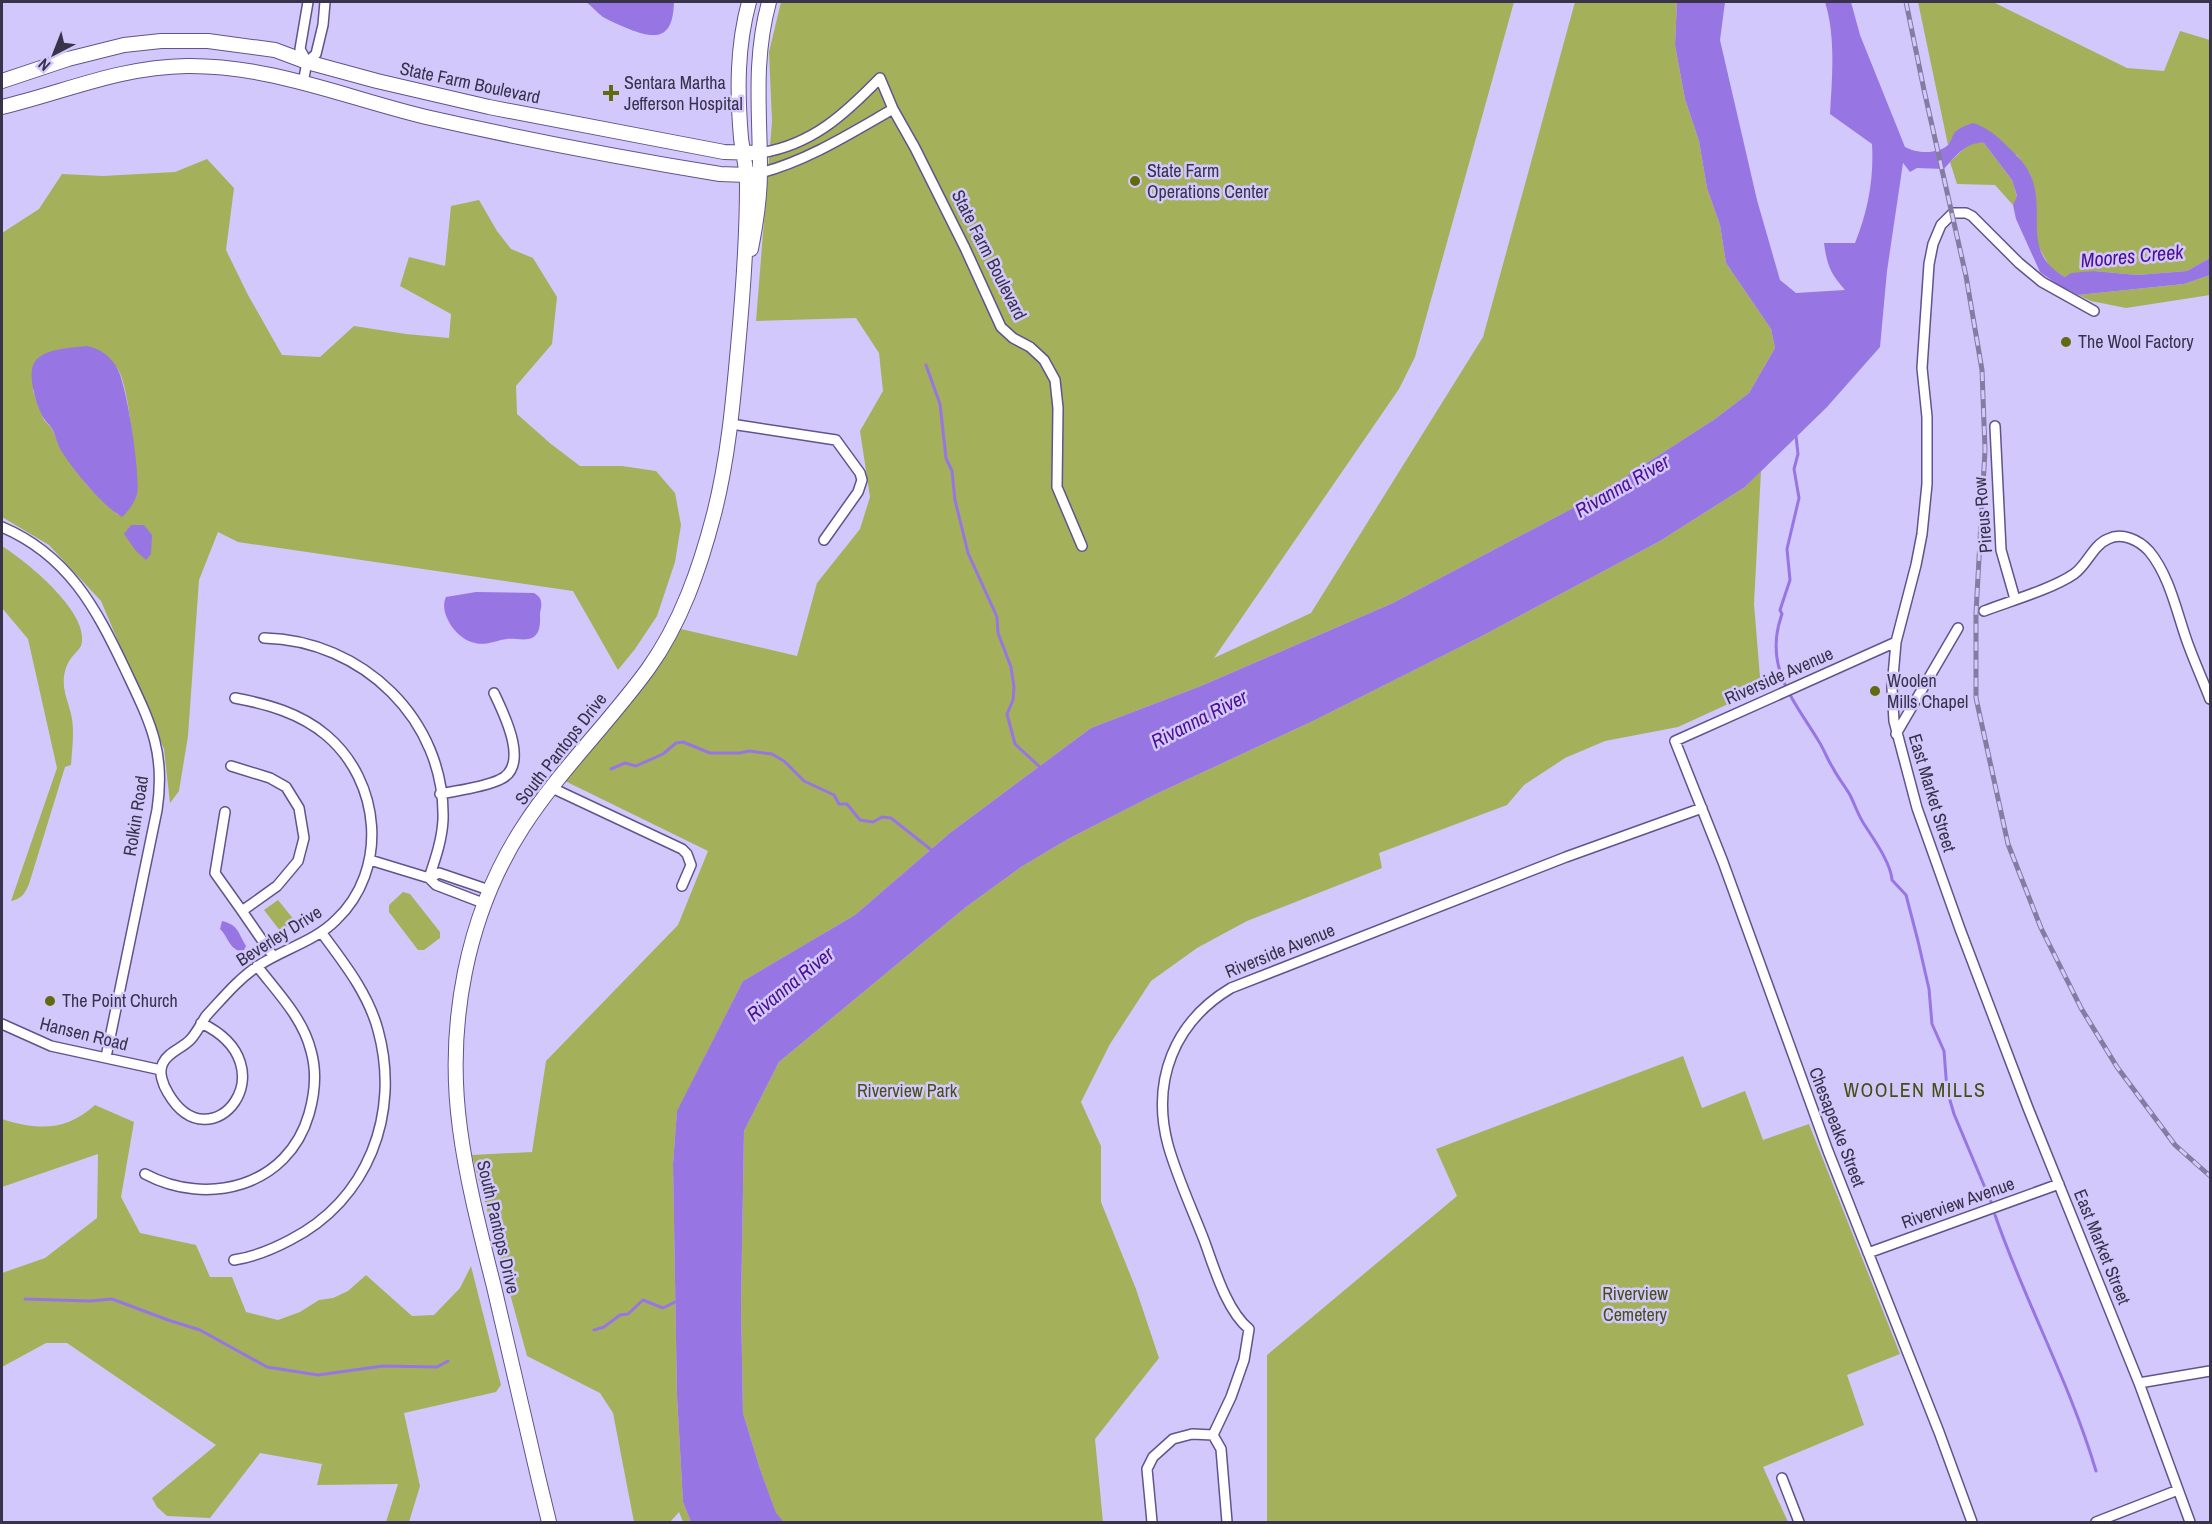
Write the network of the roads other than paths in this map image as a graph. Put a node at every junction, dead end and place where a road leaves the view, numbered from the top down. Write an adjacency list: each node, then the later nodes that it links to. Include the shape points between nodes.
1 (308, 2): 5 (street, via 300,50)
2 (325, 2): 5 (street, via 316,54)
3 (749, 2): 10 (street, via 739,52)
4 (769, 2): 11 (street, via 759,52)
5 (307, 62): 6 (street, State Farm Boulevard, via 275,50 241,44 161,41 108,48); 7 (street); 10 (street, State Farm Boulevard, via 489,107)
6 (2, 81)
7 (303, 83): 8 (street, via 216,67 155,69 89,81); 12 (street, via 486,130 720,174)
8 (2, 107)
9 (893, 110): 11 (street, State Farm Boulevard, via 880,78 829,126 789,145); 12 (street, via 777,168); 18 (street, State Farm Boulevard, via 1001,327 1044,360 1055,380 1057,487)
10 (743, 153): 11 (street, State Farm Boulevard); 12 (street)
11 (760, 153): 12 (street)
12 (754, 174): 14 (street, South Pantops Drive, via 755,230 743,286)
13 (2094, 311): 23 (street, East Market Street, via 2042,282 1972,216 1959,212 1944,221 1929,264 1922,368 1928,417 1922,534)
14 (731, 424): 17 (street, via 836,440 842,446 860,473 861,487); 30 (street, South Pantops Drive, via 714,514 679,616 649,667)
15 (1995, 426): 19 (street, Pireus Row, via 2001,550)
16 (2, 527): 44 (street, Rolkin Road, via 43,552 93,605 149,719 159,753 157,810)
17 (824, 540)
18 (1082, 546)
19 (2015, 599): 20 (street); 26 (street, via 2074,574 2103,541 2117,536 2134,539 2149,551 2168,586)
20 (1984, 611)
21 (1958, 628): 27 (street)
22 (264, 638): 31 (street, via 289,639 325,648 354,663 387,688 422,734)
23 (1896, 642): 27 (street, East Market Street, via 1892,698); 28 (street, Riverside Avenue)
24 (494, 693): 31 (street, via 515,753 510,772 498,781)
25 (235, 698): 34 (street, Beverley Drive, via 275,708 310,724 349,759 371,815)
26 (2211, 699)
27 (1896, 734): 47 (street, East Market Street, via 1926,834)
28 (1676, 741): 32 (street, Chesapeake Street)
29 (231, 766): 38 (street, via 286,787 299,808 304,838 298,861 277,886)
30 (550, 788): 36 (street, via 682,849 690,866); 37 (street, South Pantops Drive, via 503,860)
31 (440, 794): 35 (street, via 442,830)
32 (1702, 808): 48 (street, Chesapeake Street); 52 (street, Riverside Avenue, via 1231,988 1202,1008 1191,1021 1171,1055 1165,1075 1165,1129 1175,1166 1215,1268 1235,1314 1249,1329 1244,1360)
33 (225, 812): 38 (street, via 215,873)
34 (370, 860): 35 (street); 39 (street, Beverley Drive, via 358,893 336,921)
35 (429, 878): 37 (street, via 436,885); 37 (street, via 439,873)
36 (682, 886)
37 (486, 897): 55 (street, South Pantops Drive, via 468,960 458,1026 459,1123)
38 (242, 911): 40 (street)
39 (321, 932): 40 (street, Beverley Drive); 49 (street, via 360,986 378,1028 386,1068 379,1132 360,1176 331,1212 278,1246)
40 (273, 956): 41 (street, Beverley Drive)
41 (257, 966): 42 (street, Beverley Drive, via 236,983); 46 (street, via 298,1020 311,1050 315,1089 300,1138 268,1172 236,1186 187,1190)
42 (201, 1023): 45 (street, Beverley Drive, via 192,1038 166,1058); 45 (street, via 224,1037 243,1070 242,1090 231,1108 214,1118 189,1116 173,1102)
43 (2, 1024): 44 (street, Hansen Road, via 51,1046)
44 (106, 1057): 45 (street, Hansen Road)
45 (161, 1070)
46 (145, 1174)
47 (2059, 1184): 48 (street, Riverview Avenue); 51 (street, East Market Street)
48 (1868, 1253): 59 (street, Chesapeake Street)
49 (234, 1260)
50 (2211, 1371): 51 (street)
51 (2139, 1383): 54 (street, East Market Street)
52 (1213, 1435): 56 (street, via 1192,1434 1173,1439 1153,1457 1147,1469); 57 (street, via 1221,1449)
53 (1782, 1478): 58 (street)
54 (2178, 1490): 60 (street); 61 (street, East Market Street)
55 (549, 1522)
56 (1152, 1522)
57 (1227, 1522)
58 (1799, 1522)
59 (1972, 1522)
60 (2096, 1522)
61 (2190, 1522)

